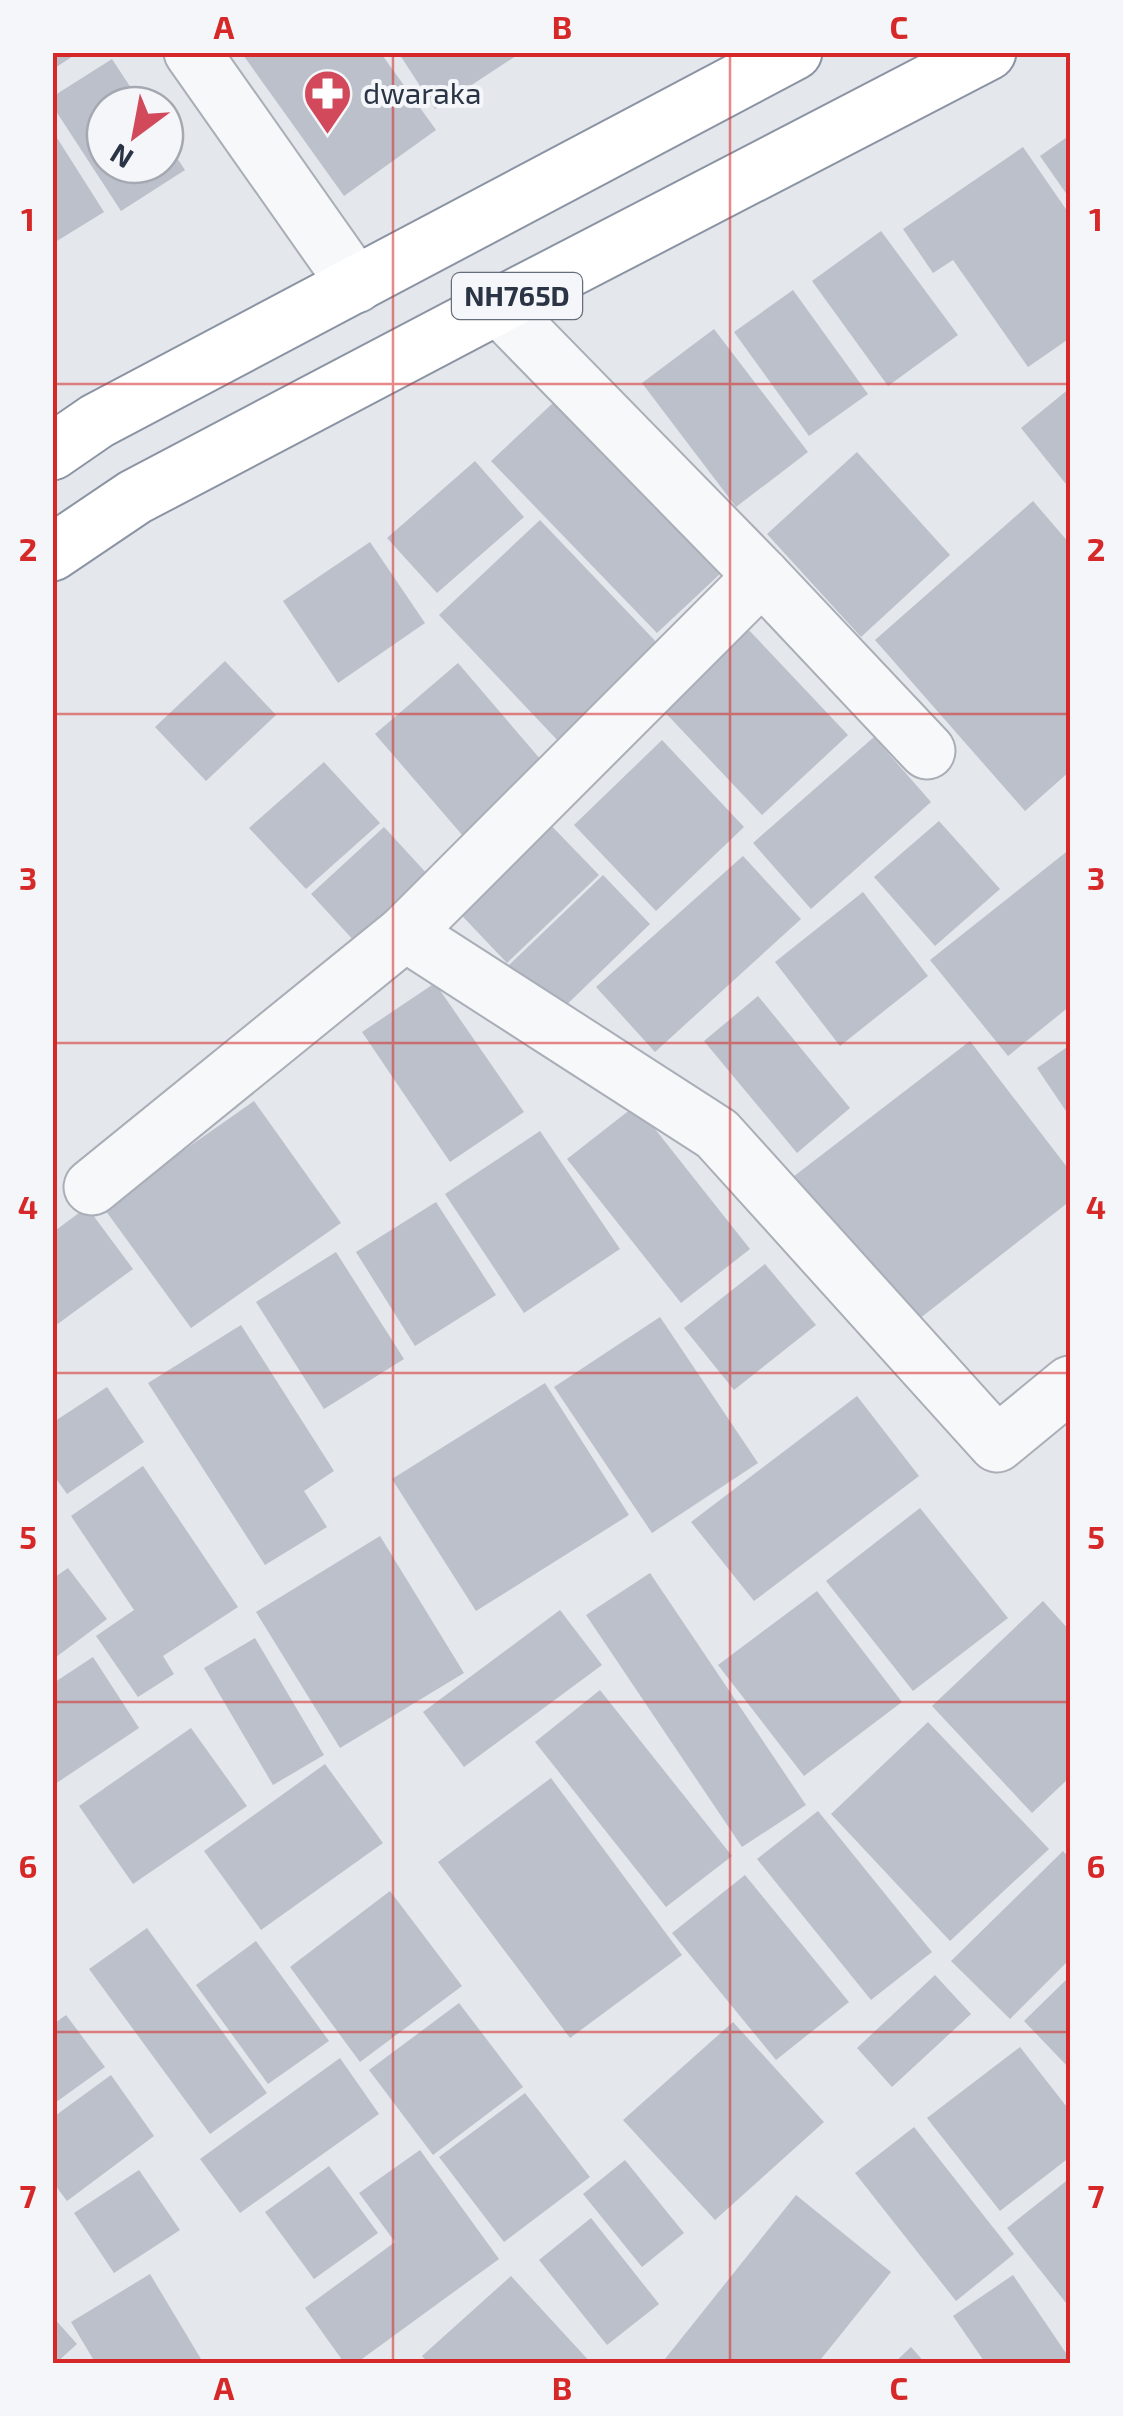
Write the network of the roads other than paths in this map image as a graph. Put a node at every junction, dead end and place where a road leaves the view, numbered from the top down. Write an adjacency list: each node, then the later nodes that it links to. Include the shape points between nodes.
1 (192, 52): 4 (street)
2 (794, 52): 4 (highway, NH765D)
3 (988, 52): 5 (highway, NH765D)
4 (356, 285): 6 (highway, NH765D, via 97,421)
5 (498, 306): 7 (highway, NH765D, via 135,497); 8 (street)
6 (52, 452)
7 (52, 553)
8 (762, 576): 9 (street); 10 (street)
9 (927, 751)
10 (405, 932): 11 (street); 12 (street, via 717,1134 997,1444)
11 (92, 1188)
12 (1070, 1384)

